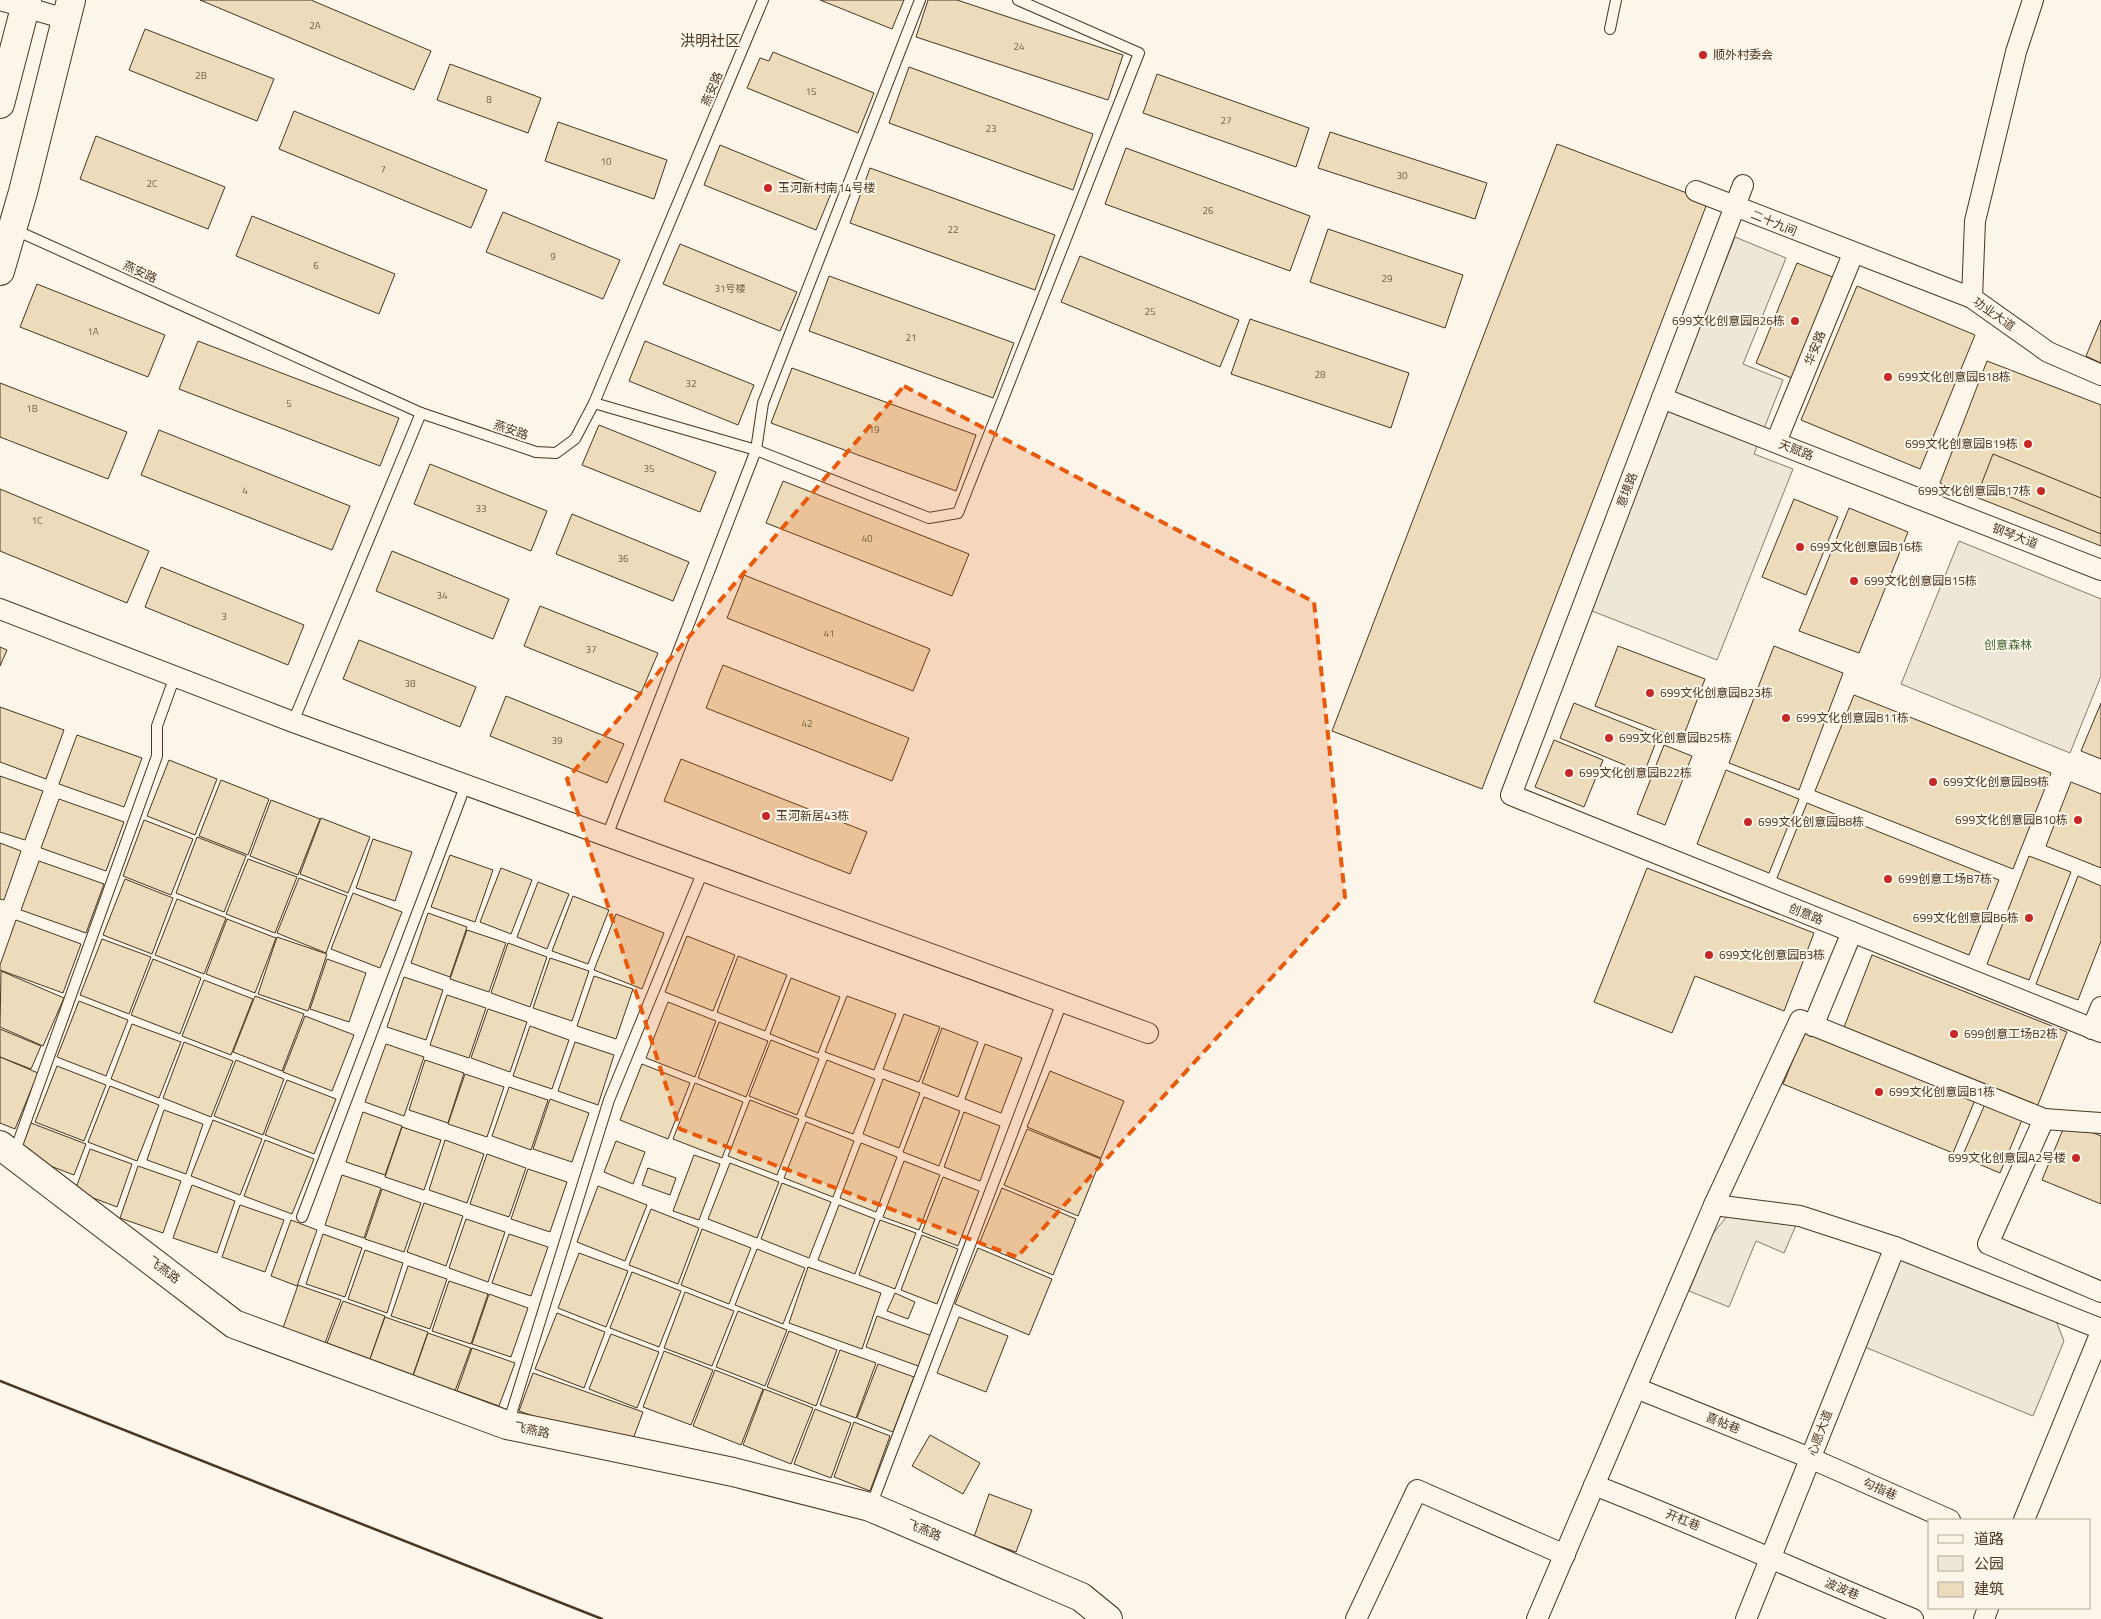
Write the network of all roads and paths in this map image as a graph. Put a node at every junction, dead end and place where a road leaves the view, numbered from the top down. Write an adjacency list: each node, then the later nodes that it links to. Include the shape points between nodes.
1 (763, 0): 19 (lane, 燕安路)
2 (920, 0): 22 (lane, via 763,403)
3 (1018, 0): 22 (lane, via 1139,53 958,513 929,518)
4 (1616, 0): 8 (lane)
5 (2033, 0): 16 (street, via 2016,52 1975,221)
6 (19, 4): 7 (street); 9 (street)
7 (69, 9): 13 (street)
8 (1610, 29)
9 (0, 104)
10 (1742, 185): 12 (street, 意境路)
11 (1696, 191): 12 (street, 二十九间)
12 (1734, 207): 14 (street, 二十九间); 18 (street, 意境路)
13 (6, 226): 15 (street); 20 (lane, 燕安路)
14 (1853, 254): 16 (street, 功业大道); 21 (street, 华安路)
15 (0, 271)
16 (1972, 298): 17 (street, 功业大道, via 2048,352)
17 (2101, 375)
18 (1662, 398): 21 (street, 天赋路); 29 (street, 意境路)
19 (594, 403): 20 (lane, 燕安路, via 575,438 556,453 536,452); 22 (lane)
20 (421, 413): 27 (lane)
21 (1776, 442): 23 (street, 天赋路)
22 (756, 450): 30 (lane)
23 (1930, 502): 24 (street, 钢琴大道)
24 (2101, 570)
25 (0, 609): 26 (street)
26 (175, 676): 27 (street); 40 (lane, via 157,726 158,756)
27 (293, 722): 28 (street)
28 (466, 784): 30 (street); 42 (lane)
29 (1511, 796): 32 (street, 创意路)
30 (607, 836): 31 (street)
31 (703, 871): 33 (street); 47 (lane, via 609,1100)
32 (1852, 932): 35 (street); 36 (street, 创意路)
33 (1062, 1002): 37 (street); 50 (lane)
34 (2101, 1007): 36 (street)
35 (1813, 1026): 38 (street); 41 (street, via 1800,1020)
36 (2097, 1030)
37 (1148, 1033)
38 (2044, 1119): 39 (street); 44 (street, via 1988,1244)
39 (2101, 1123)
40 (7, 1150): 47 (street, 飞燕路, via 234,1324)
41 (1714, 1205): 43 (street, via 1800,1216); 46 (street)
42 (302, 1217)
43 (1895, 1247): 45 (street); 48 (street, 心愿大道)
44 (2101, 1292)
45 (2101, 1330): 52 (street)
46 (1636, 1388): 48 (street, 喜帖巷); 49 (street)
47 (507, 1425): 50 (street, 飞燕路, via 733,1472)
48 (1810, 1458): 51 (street, 勾指巷); 54 (street, 心愿大道)
49 (1594, 1485): 53 (street); 54 (street, 开杠巷, via 1696,1525)
50 (870, 1507): 55 (street, 飞燕路, via 1081,1597)
51 (1948, 1519)
52 (2024, 1519)
53 (1565, 1554): 56 (street, via 1417,1490); 57 (street)
54 (1771, 1560): 58 (street, 心愿大道); 59 (street, 波波巷)
55 (1108, 1619)
56 (1356, 1619)
57 (1537, 1619)
58 (1746, 1619)
59 (1913, 1619)

